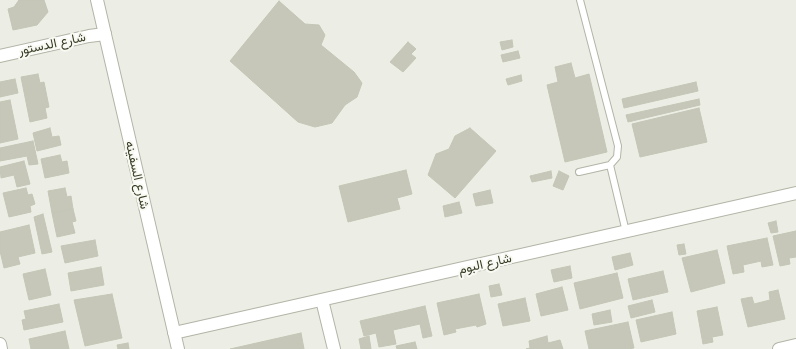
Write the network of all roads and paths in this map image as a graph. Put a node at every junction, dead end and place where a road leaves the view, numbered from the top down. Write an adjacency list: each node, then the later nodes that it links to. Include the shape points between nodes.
1 (98, 0): 3 (street, شارع السفينه)
2 (580, 0): 5 (lane, via 617,141 618,152)
3 (105, 34): 4 (street, شارع الدستور); 10 (street, شارع السفينه)
4 (0, 56)
5 (610, 164): 6 (lane); 8 (lane)
6 (579, 172)
7 (796, 192): 8 (street, شارع البوم)
8 (626, 232): 9 (street, شارع البوم)
9 (322, 300): 10 (street, شارع البوم); 15 (street)
10 (174, 334): 14 (street, شارع السفينه)
11 (0, 344): 13 (street)
12 (796, 345): 16 (street)
13 (1, 349)
14 (178, 349)
15 (334, 349)
16 (779, 349)

